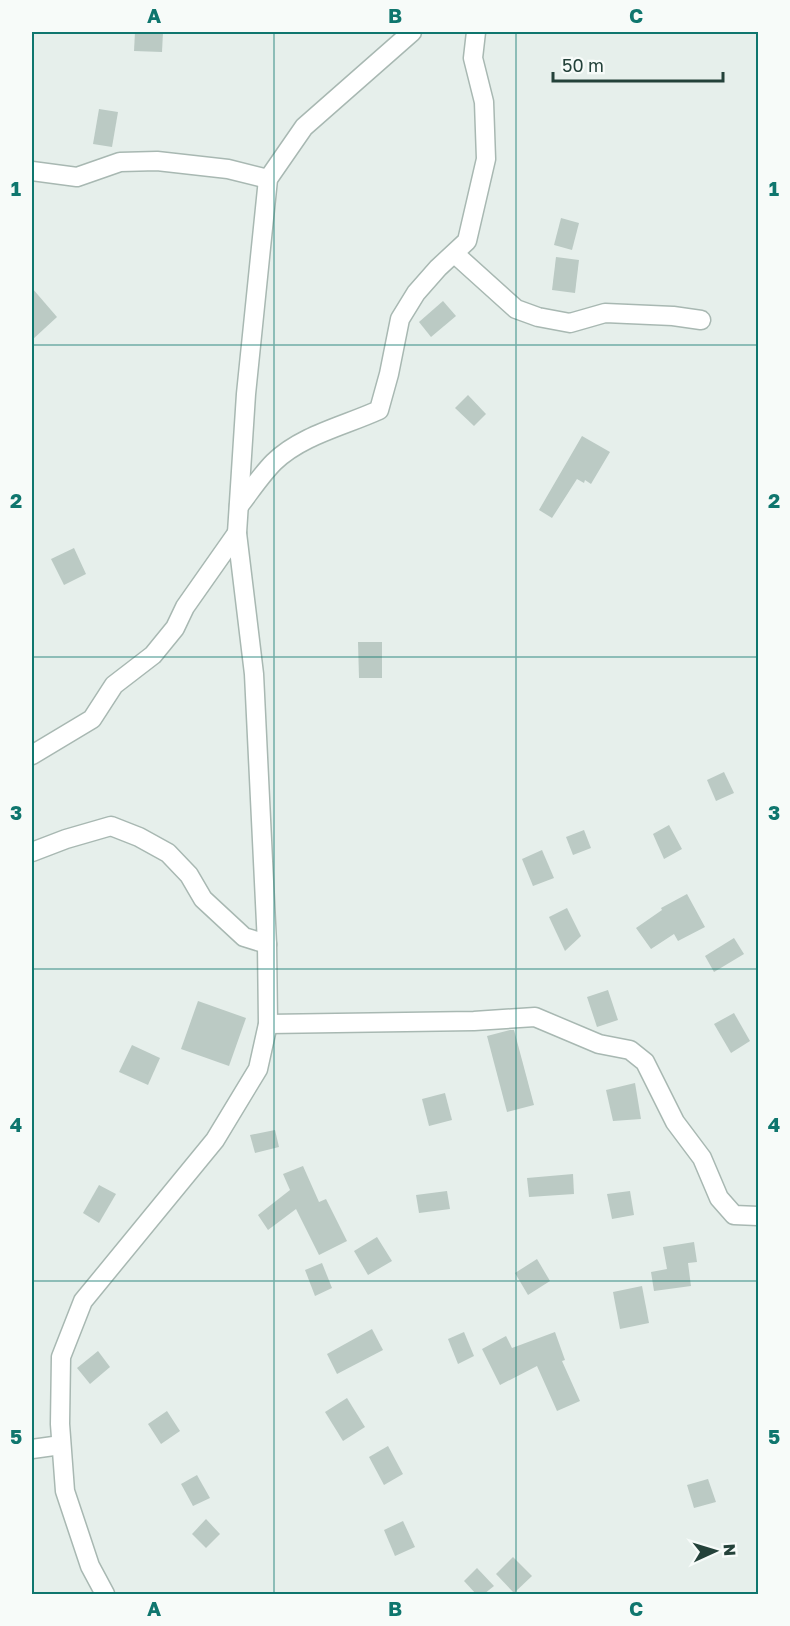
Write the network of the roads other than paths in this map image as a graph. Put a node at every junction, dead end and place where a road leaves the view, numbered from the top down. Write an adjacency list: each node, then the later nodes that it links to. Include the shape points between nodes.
1 (412, 32): 4 (street, via 304,127)
2 (476, 32): 5 (street, via 473,58 484,102 486,159 467,242)
3 (32, 171): 4 (street, via 77,177 120,162 157,161 228,169)
4 (268, 179): 7 (street)
5 (455, 254): 6 (street, via 516,309 538,317 570,323 605,313); 7 (street, via 416,293 400,319 379,410 315,435 275,462)
6 (701, 320)
7 (238, 506): 8 (street)
8 (237, 533): 9 (street, via 153,655 114,685 92,719); 11 (street, via 254,674)
9 (32, 755)
10 (32, 852): 11 (street, via 111,826 168,854 189,876 203,899 244,937)
11 (267, 944): 12 (street)
12 (268, 1024): 13 (street, via 535,1017 599,1044 630,1050 645,1062 675,1122 702,1158 719,1198 734,1215); 14 (street, via 258,1069 215,1140 83,1301 61,1357)
13 (759, 1216)
14 (61, 1445): 15 (street); 16 (street, via 65,1491 90,1566)
15 (32, 1449)
16 (105, 1594)

